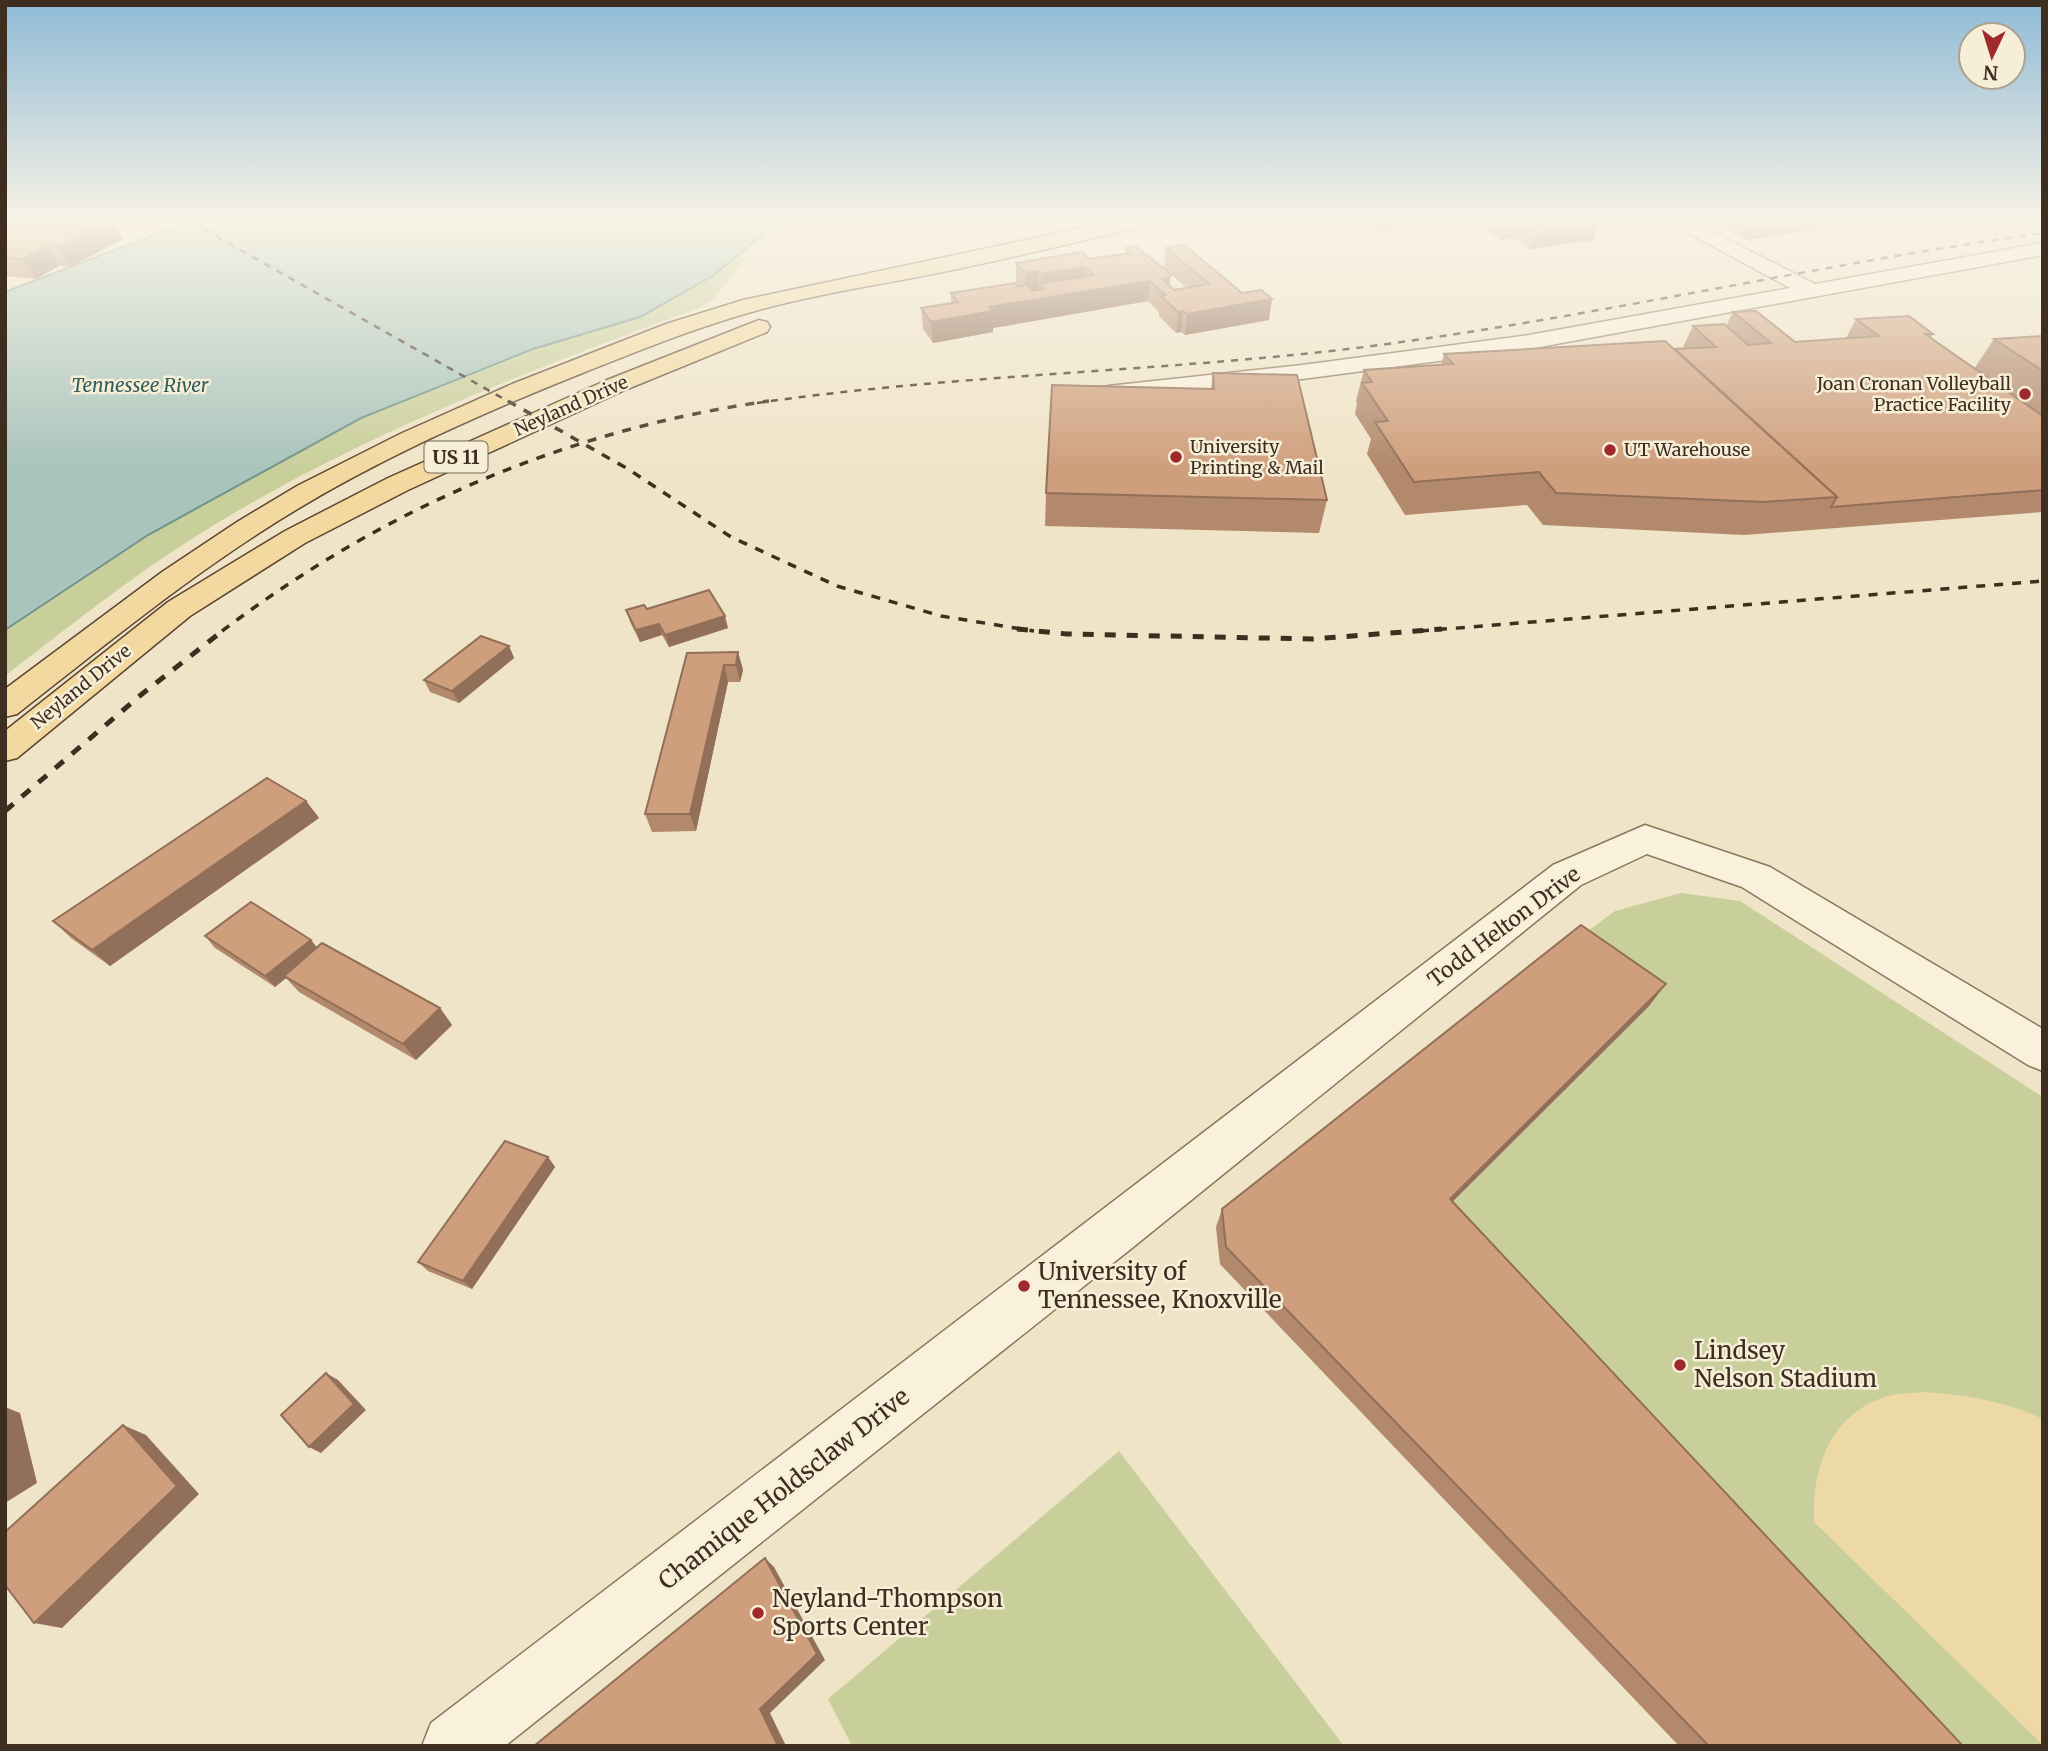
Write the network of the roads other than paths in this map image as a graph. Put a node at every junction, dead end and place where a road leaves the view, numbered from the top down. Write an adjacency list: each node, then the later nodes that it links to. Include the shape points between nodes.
1 (757, 304): 5 (main road, Neyland Drive / US 11, via 590,361 409,439 307,492 209,553)
2 (830, 304): 6 (main road, Neyland Drive / US 11, via 676,359 398,484 295,537 179,609)
3 (1736, 304): 4 (street, via 1529,342)
4 (1081, 396)
5 (5, 706)
6 (5, 749)
7 (2043, 1052): 8 (street, Todd Helton Drive, via 1756,877 1645,839 1567,875)
8 (1115, 1231): 9 (street, Chamique Holdsclaw Drive)
9 (454, 1746)

